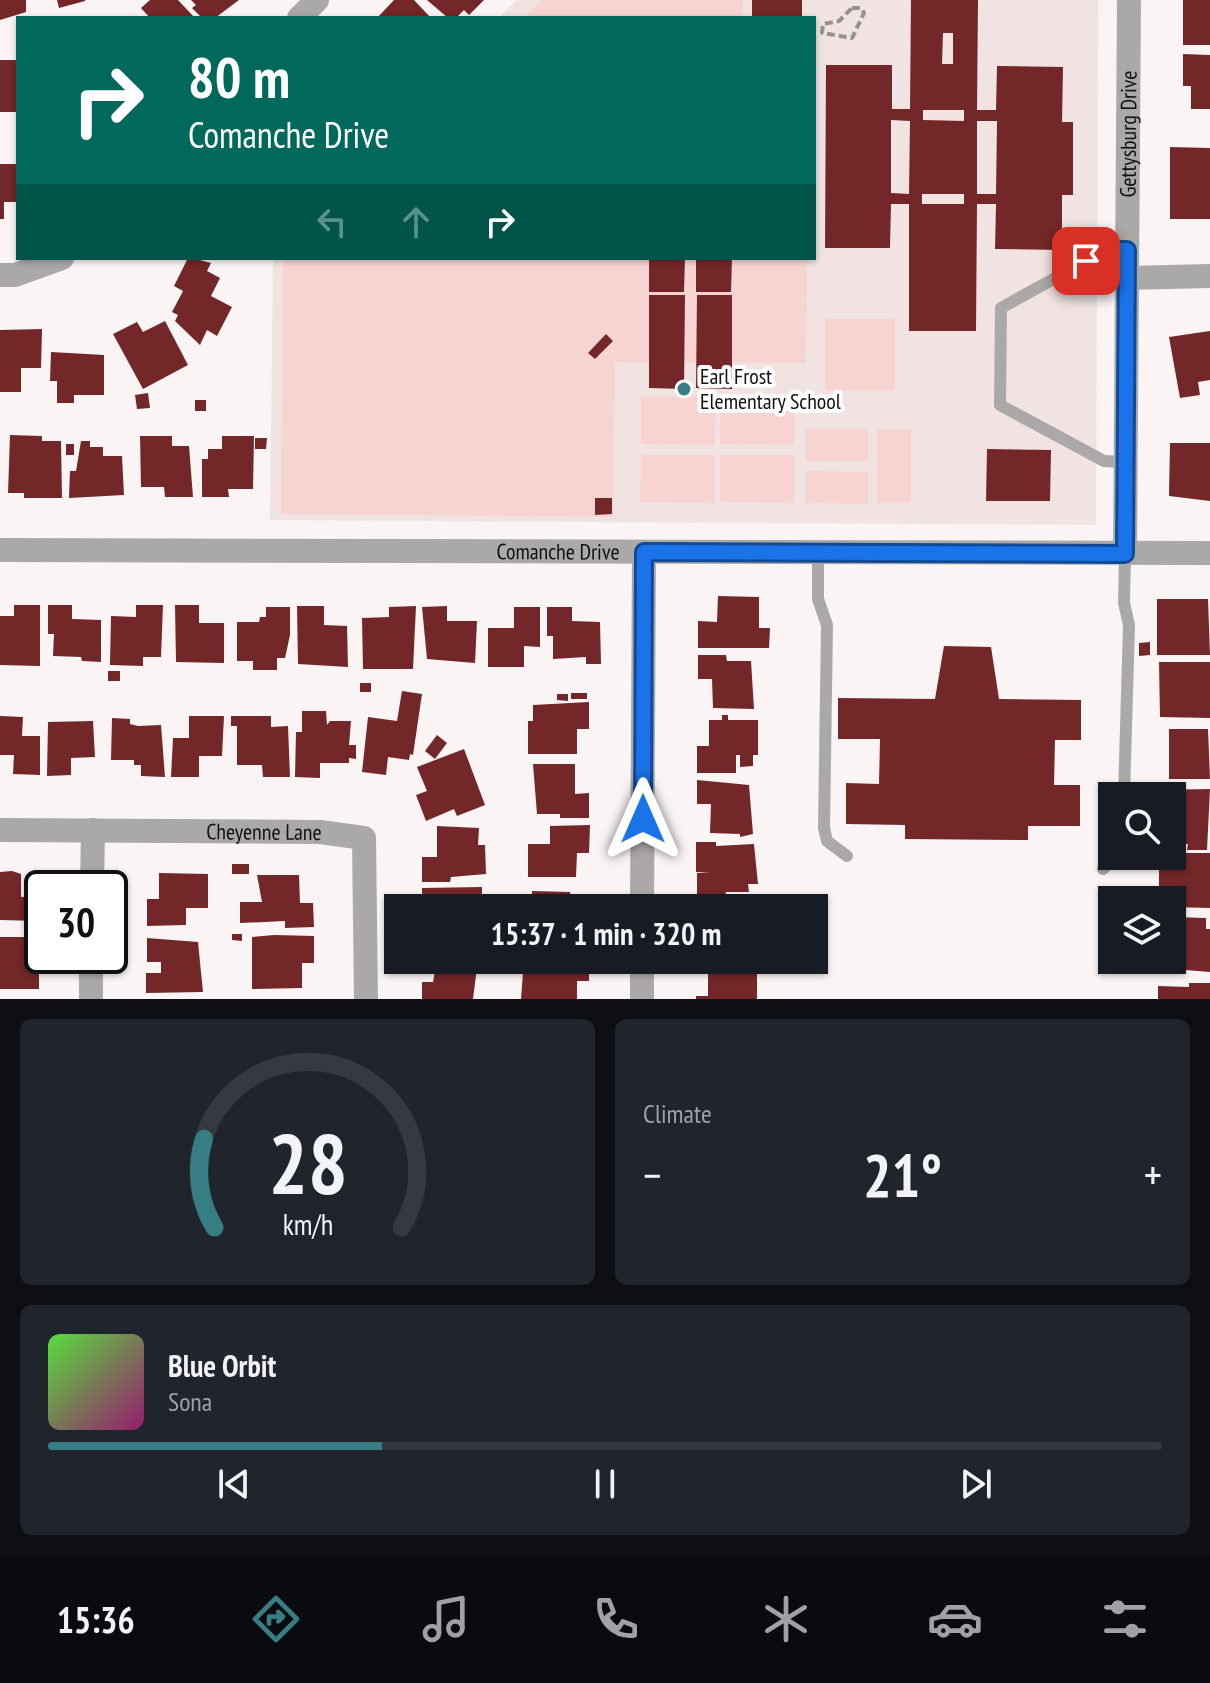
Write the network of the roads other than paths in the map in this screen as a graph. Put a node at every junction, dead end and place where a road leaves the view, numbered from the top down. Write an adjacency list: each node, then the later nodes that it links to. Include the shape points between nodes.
1 (317, 0): 3 (street)
2 (1129, 0): 4 (street, Gettysburg Drive)
3 (301, 16)
4 (1127, 250): 8 (street, Gettysburg Drive); 9 (lane, via 1106,250 1001,308 1000,405 1104,461)
5 (56, 260): 6 (street)
6 (0, 275)
7 (1210, 276): 8 (street)
8 (1127, 278): 9 (street, Gettysburg Drive)
9 (1126, 462): 14 (street, Gettysburg Drive)
10 (0, 550): 11 (street, Comanche Drive)
11 (644, 552): 12 (street, Comanche Drive); 20 (street)
12 (818, 552): 14 (street, Comanche Drive); 18 (lane, via 818,599 827,625 824,828 827,841)
13 (1210, 553): 14 (street, Comanche Drive)
14 (1125, 554): 15 (lane, via 1129,625)
15 (1124, 782)
16 (0, 830): 17 (street, Cheyenne Lane)
17 (93, 830): 19 (street); 24 (street, Cheyenne Lane, via 320,832 364,838)
18 (847, 856)
19 (92, 870)
20 (642, 894)
21 (91, 974): 23 (street)
22 (642, 974): 25 (street)
23 (91, 999)
24 (366, 999)
25 (642, 999)

